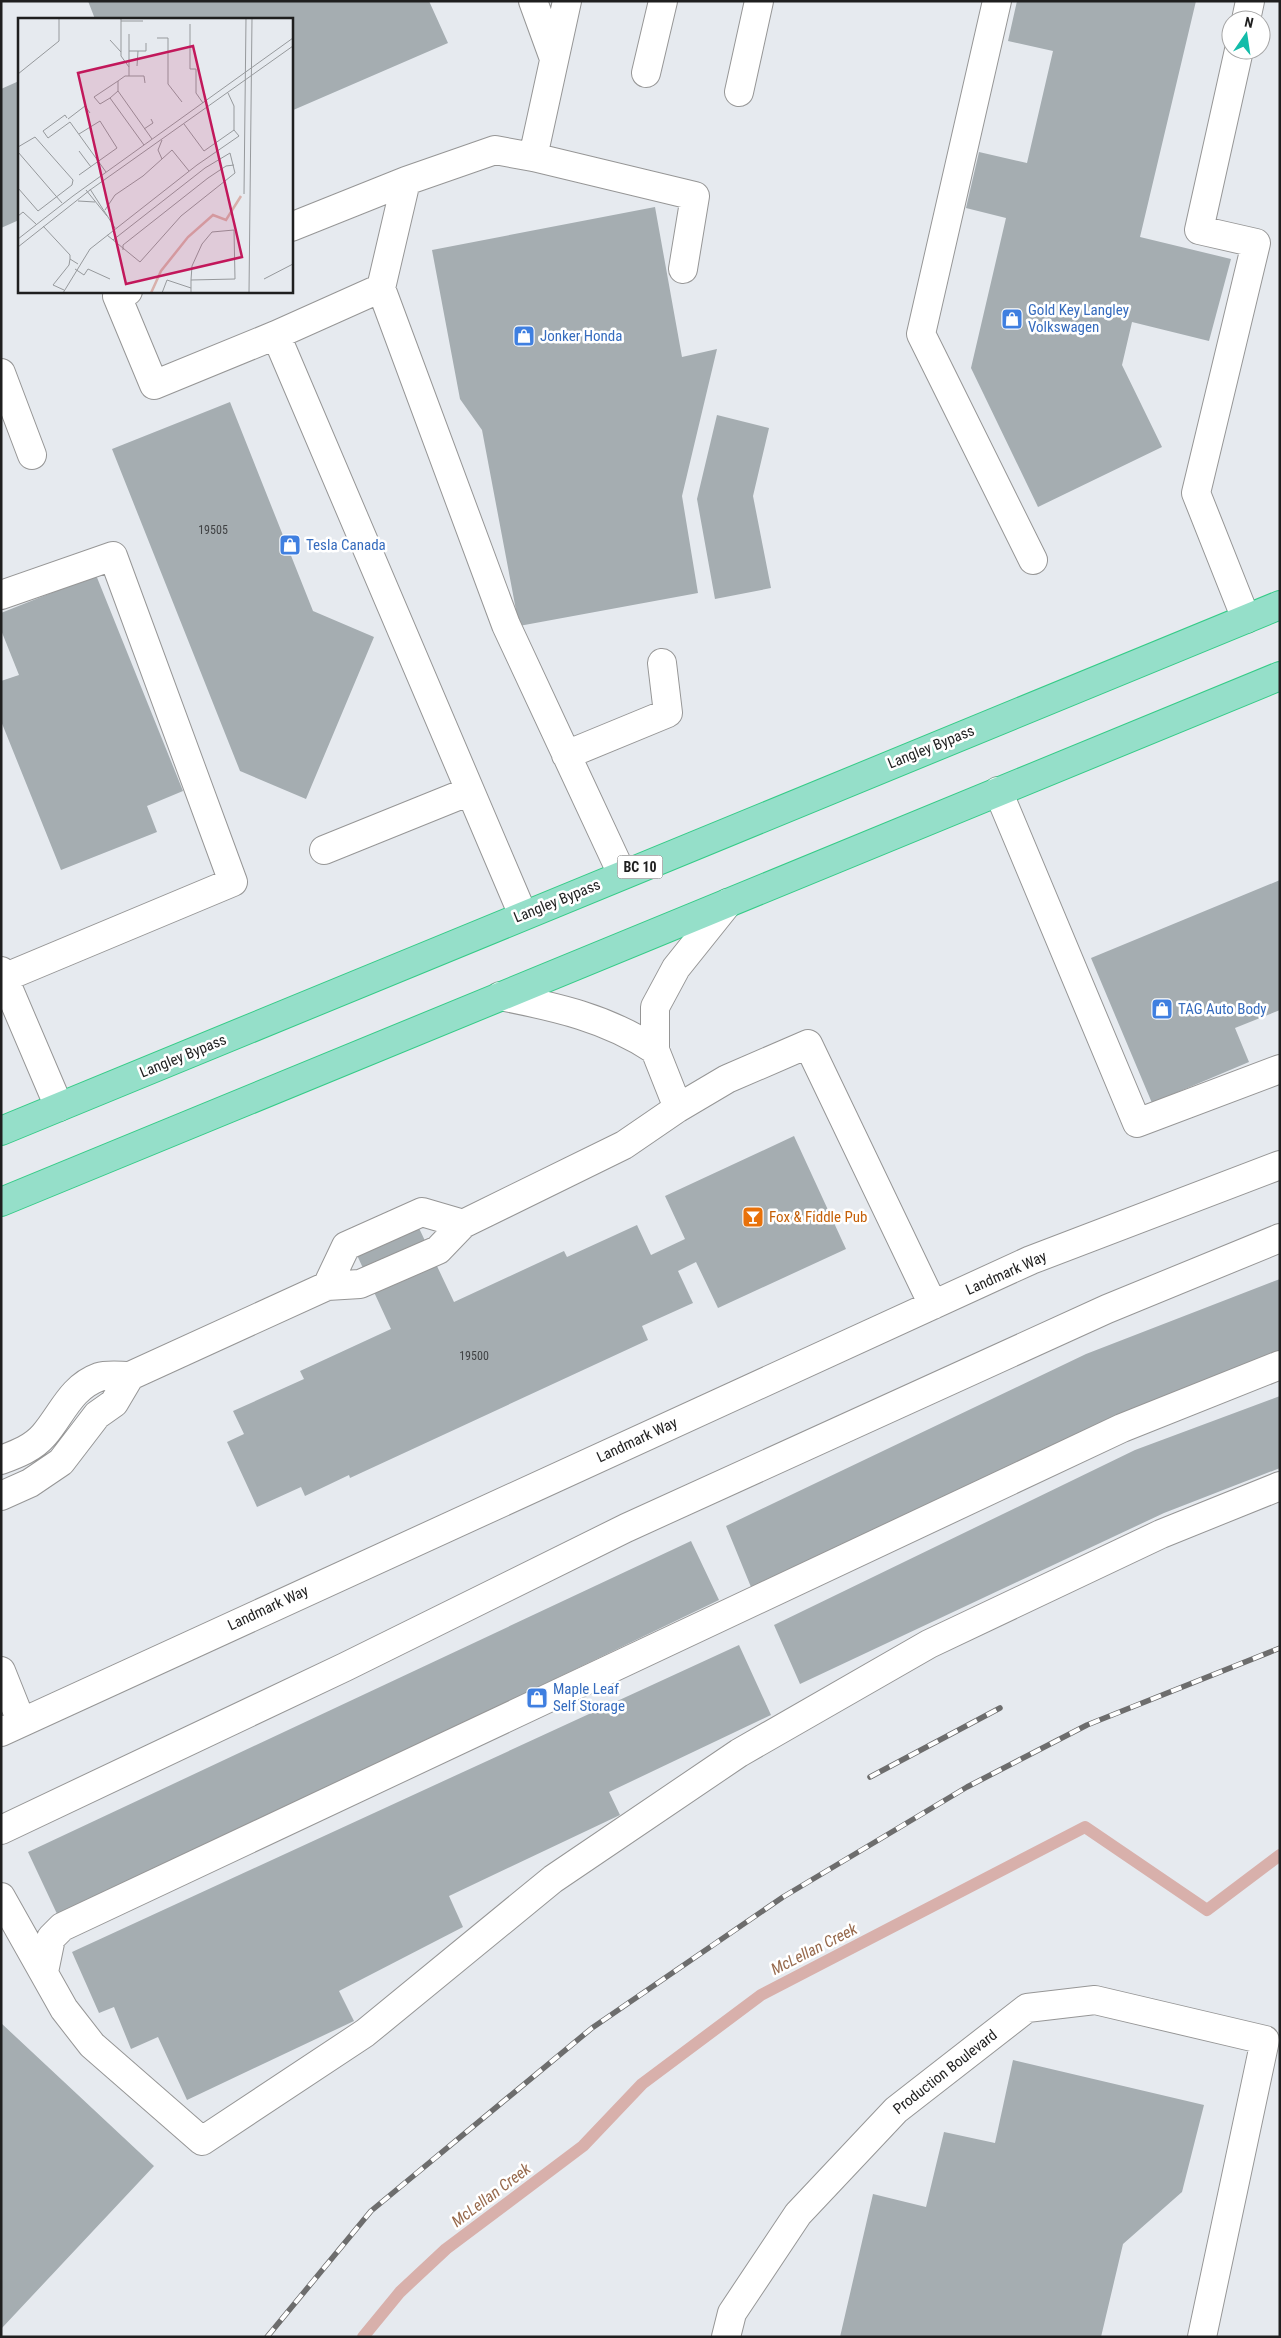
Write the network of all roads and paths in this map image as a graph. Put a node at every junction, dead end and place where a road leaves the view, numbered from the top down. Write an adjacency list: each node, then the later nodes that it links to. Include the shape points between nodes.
1 (533, 1): 6 (street)
2 (567, 1): 6 (street)
3 (663, 1): 8 (street)
4 (759, 1): 9 (street)
5 (997, 1): 19 (street, via 920,334)
6 (553, 56): 10 (street)
7 (1237, 60): 22 (street, via 1199,230 1256,243 1196,493)
8 (646, 73)
9 (739, 92)
10 (533, 157): 11 (street, via 495,150); 13 (street, via 695,196)
11 (406, 181): 12 (street); 14 (street)
12 (292, 226)
13 (683, 269)
14 (381, 288): 16 (street); 25 (street, via 506,625)
15 (126, 292): 16 (street, via 117,296 154,385)
16 (276, 335): 26 (street)
17 (1, 373): 18 (street)
18 (32, 455)
19 (1033, 560)
20 (1, 595): 32 (street, via 113,556 233,882)
21 (1280, 605): 22 (highway, Langley Bypass / BC 10)
22 (1246, 619): 29 (highway, Langley Bypass / BC 10)
23 (662, 663): 25 (street, via 668,713)
24 (1280, 676): 27 (highway)
25 (566, 755): 29 (street)
26 (470, 791): 28 (street); 31 (street)
27 (998, 791): 30 (highway); 35 (street, via 1137,1123)
28 (324, 850)
29 (622, 874): 31 (highway, Langley Bypass / BC 10)
30 (728, 903): 33 (highway); 34 (street, via 676,968 655,1007)
31 (523, 915): 36 (highway, Langley Bypass / BC 10)
32 (2, 976): 36 (street)
33 (500, 996): 34 (street, via 547,1005 607,1024); 40 (highway)
34 (655, 1050): 37 (street)
35 (1280, 1069)
36 (59, 1107): 38 (highway, Langley Bypass / BC 10)
37 (678, 1108): 41 (street, via 624,1145); 44 (street, via 727,1079 808,1044)
38 (1, 1131)
39 (1280, 1165): 44 (street, Landmark Way, via 1031,1260)
40 (1, 1202)
41 (463, 1224): 43 (street, via 438,1250 360,1284); 43 (street, via 422,1212 346,1246)
42 (1280, 1238): 52 (street, via 1107,1309 626,1528 345,1667)
43 (327, 1286): 46 (street)
44 (933, 1305): 51 (street, Landmark Way)
45 (1280, 1365): 54 (street, via 1122,1428 62,1927 50,1938)
46 (130, 1376): 47 (street, via 101,1376 82,1386 32,1446); 49 (street, via 114,1403 97,1415 62,1462 30,1483)
47 (1, 1460)
48 (1280, 1486): 54 (street, via 1161,1534 930,1644 739,1754 553,1879 366,2033 202,2141 92,2044 64,2009)
49 (1, 1496)
50 (1, 1672): 51 (street)
51 (11, 1726)
52 (1, 1830)
53 (1, 1897): 54 (street)
54 (44, 1972)
55 (726, 2337): 56 (street, Production Boulevard, via 732,2312 798,2214 896,2110 1027,2008 1095,2000 1265,2040)
56 (1202, 2337)

